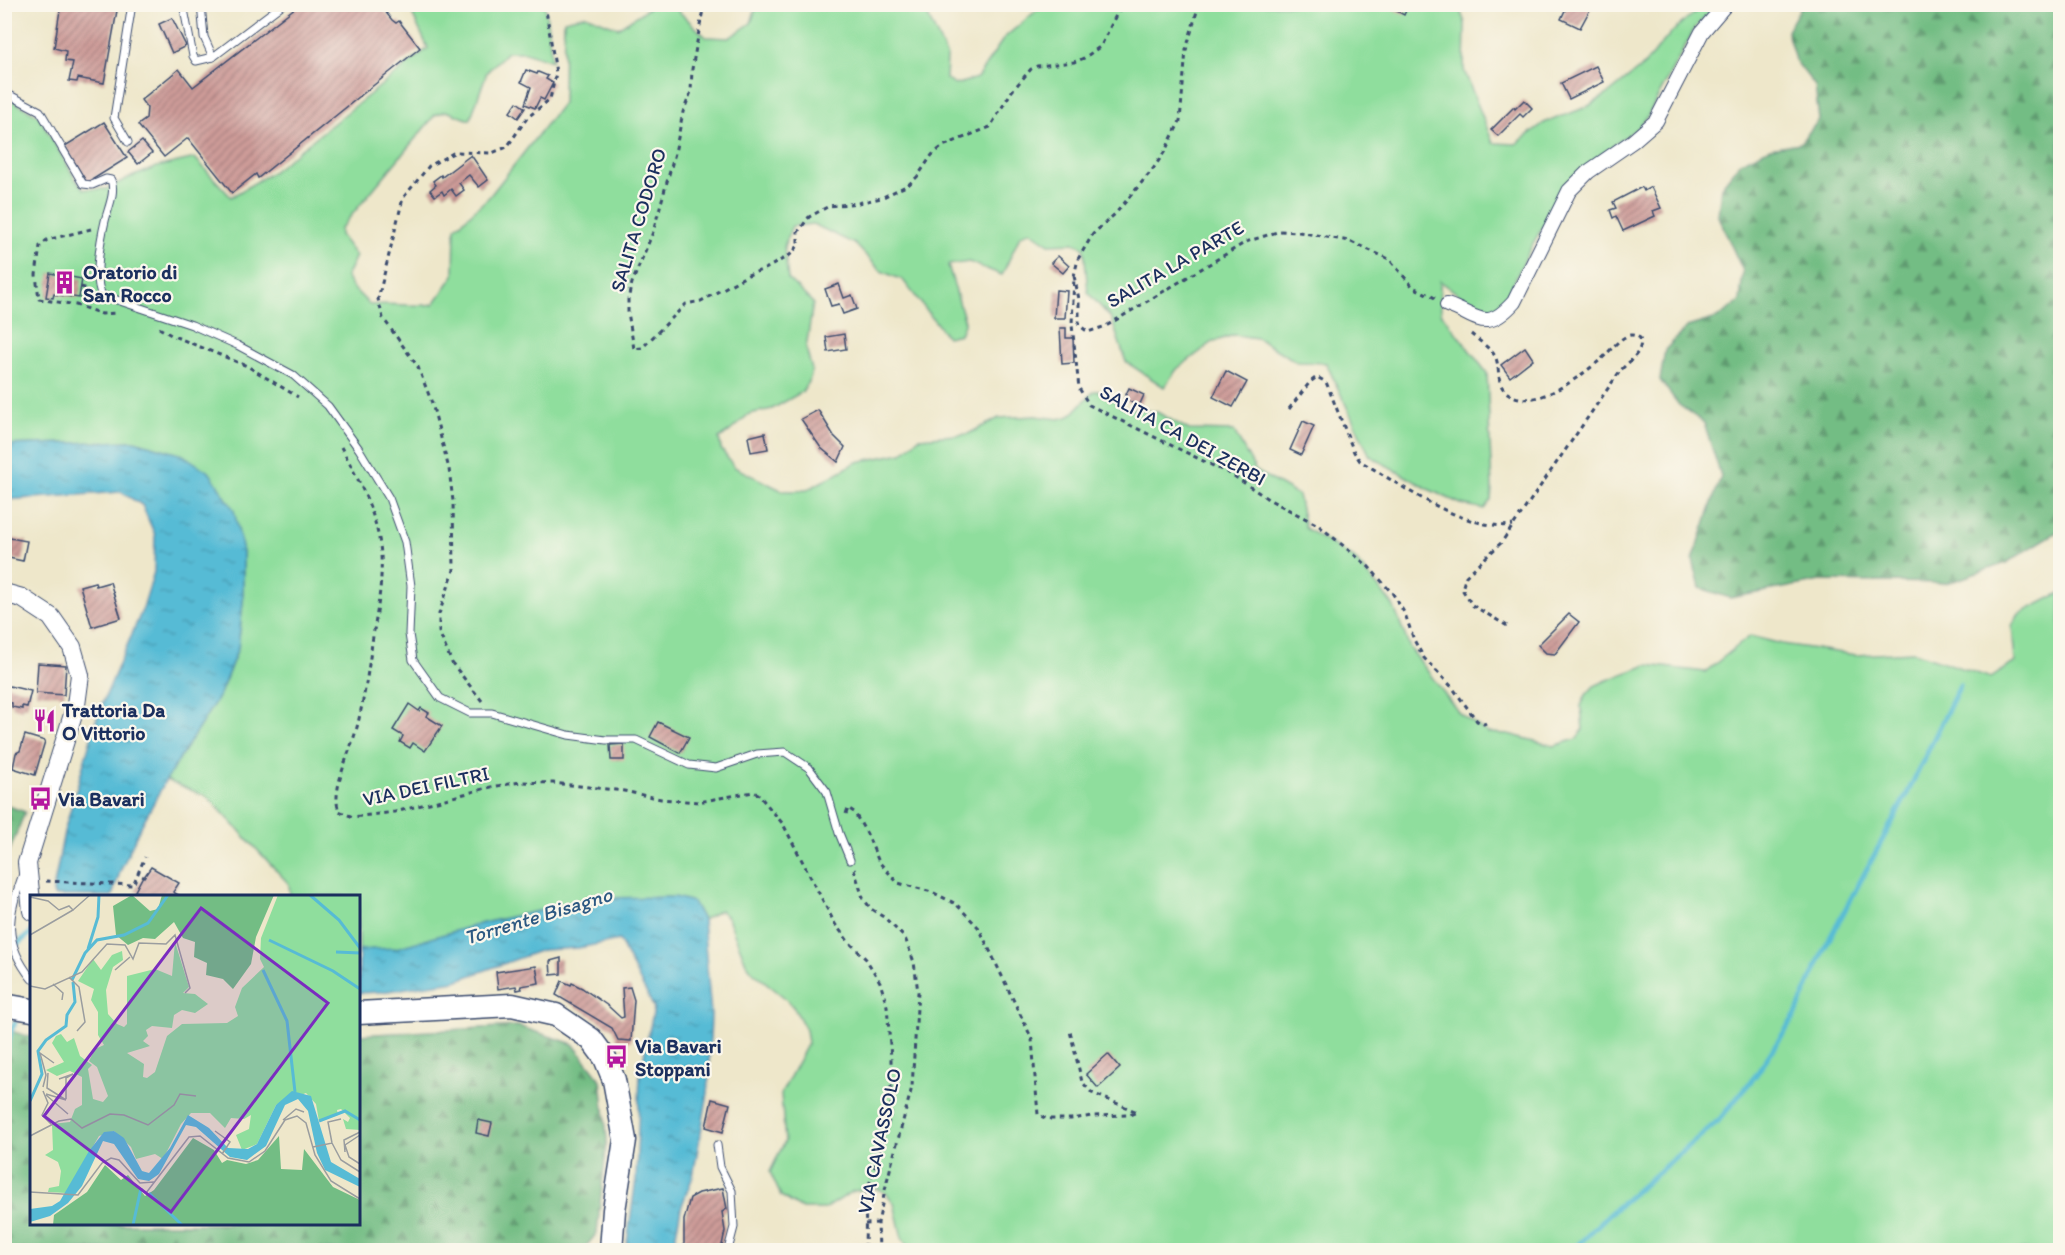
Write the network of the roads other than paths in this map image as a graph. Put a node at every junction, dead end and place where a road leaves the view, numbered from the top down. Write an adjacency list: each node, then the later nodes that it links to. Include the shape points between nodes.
1 (132, 4): 8 (lane, via 114,118)
2 (183, 4): 6 (lane, via 193,56 196,61)
3 (201, 4): 6 (lane, via 204,37)
4 (283, 4): 6 (lane)
5 (1726, 4): 9 (street, via 1702,32 1656,121 1569,191 1514,302 1503,314 1491,321 1482,320)
6 (213, 57)
7 (4, 92): 11 (lane, via 40,111 83,184 111,180 113,190 97,277 102,295 192,325 293,375 328,406 359,449 389,498 405,542 411,585 409,634 413,660 440,698 470,713 492,713 568,735 636,740 689,765 716,768 757,754 785,752 809,768 827,792)
8 (128, 142)
9 (1447, 305)
10 (4, 593): 12 (street, via 22,598 51,617 72,647 80,675 76,705)
11 (850, 860)
12 (27, 863): 13 (street); 14 (lane, via 15,895 10,936 18,961)
13 (30, 895)
14 (30, 976)
15 (4, 1005): 16 (main road)
16 (30, 1010)
17 (360, 1013): 19 (main road, via 512,1005 556,1015 591,1039 614,1080 625,1140)
18 (717, 1145): 20 (lane, via 720,1167 732,1191 734,1227)
19 (611, 1251)
20 (728, 1251)

